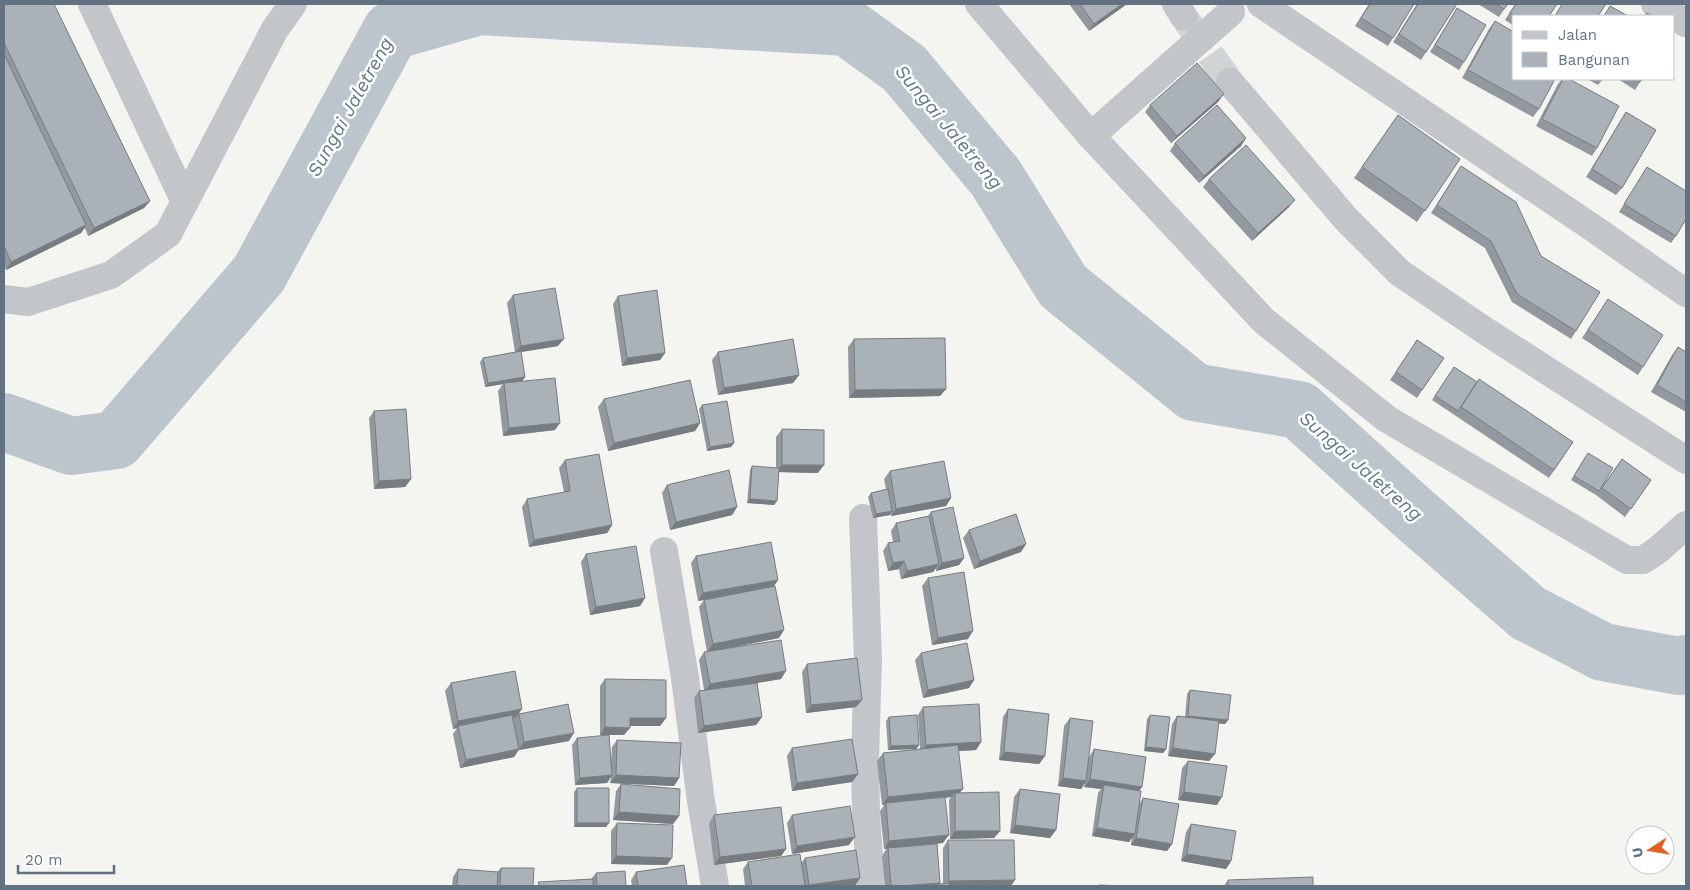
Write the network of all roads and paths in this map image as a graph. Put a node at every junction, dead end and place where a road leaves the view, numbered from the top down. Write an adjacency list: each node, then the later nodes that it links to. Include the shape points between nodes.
1 (92, 4): 10 (street)
2 (293, 4): 10 (street, via 275,29)
3 (979, 4): 9 (street)
4 (1261, 4): 11 (street)
5 (1655, 4): 7 (street)
6 (1236, 8): 9 (street, bridge)
7 (1672, 15)
8 (1230, 82): 13 (street, via 1346,219 1400,273)
9 (1091, 136): 15 (street, via 1264,321 1387,419 1627,560 1643,560)
10 (185, 202): 12 (street, via 168,234 111,275 28,302)
11 (1686, 293)
12 (4, 299)
13 (1686, 460)
14 (864, 518): 18 (street, via 868,660 866,815)
15 (1686, 525)
16 (664, 551): 17 (street)
17 (715, 886)
18 (871, 886)

